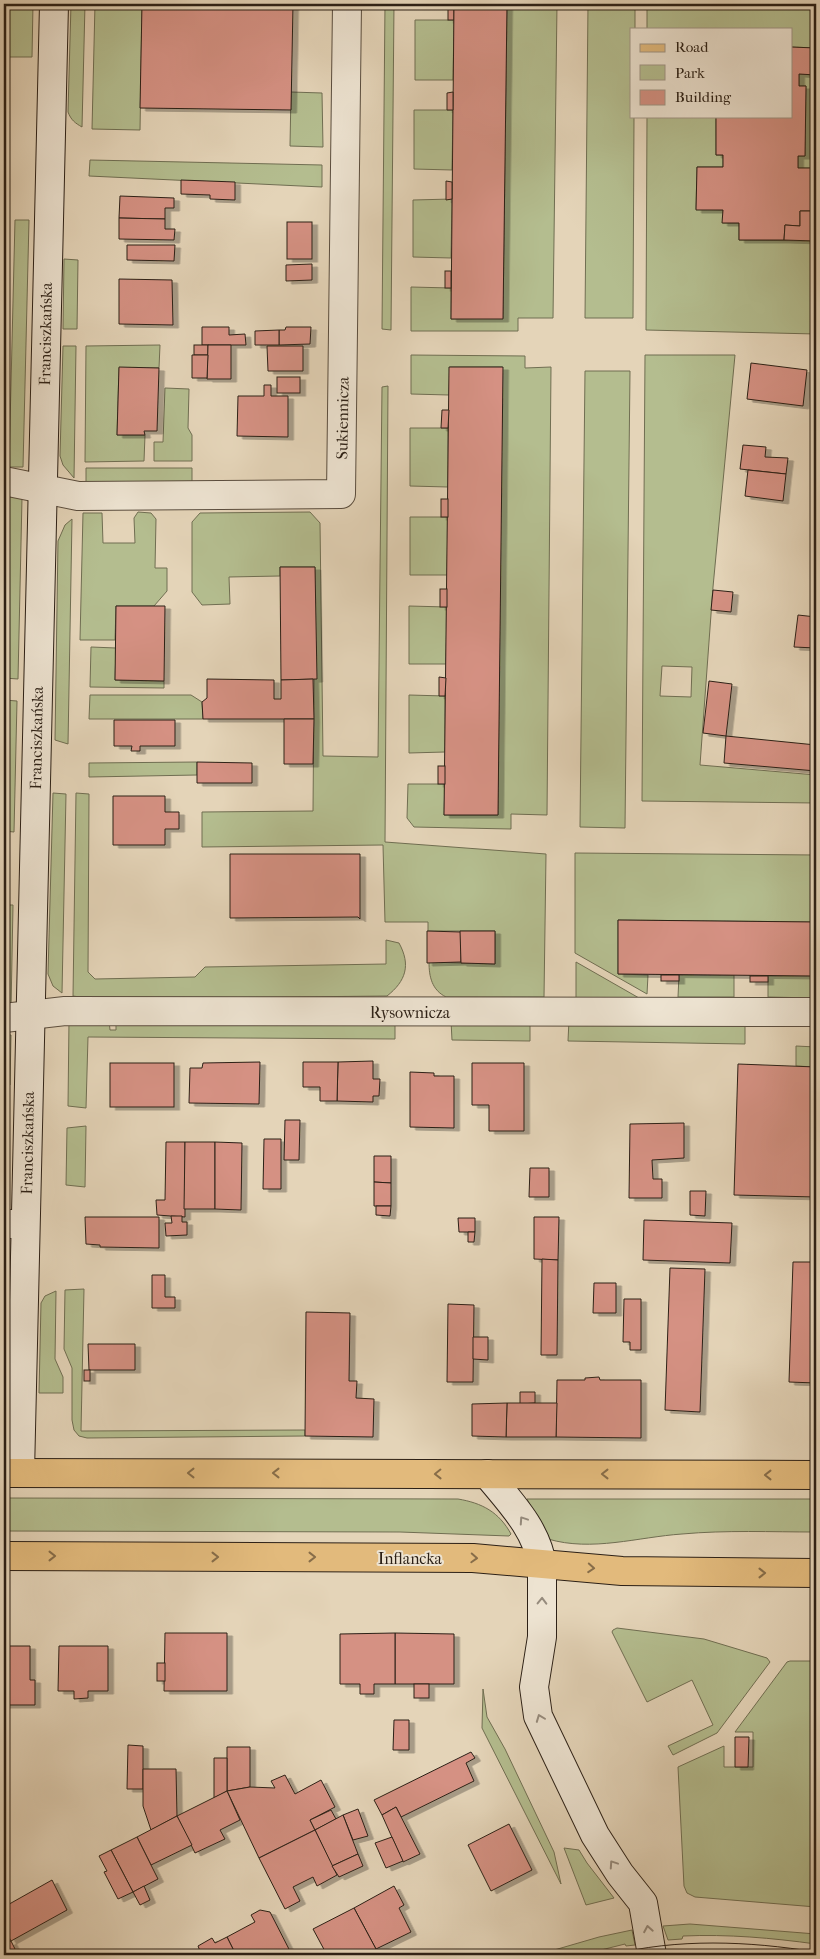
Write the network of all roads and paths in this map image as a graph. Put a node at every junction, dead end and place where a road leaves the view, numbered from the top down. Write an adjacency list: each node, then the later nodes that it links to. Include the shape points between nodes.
1 (54, 4): 4 (street, Franciszkańska)
2 (347, 4): 4 (street, Sukiennicza, via 341,494 78,496)
3 (4, 481): 4 (street, Sukiennicza)
4 (41, 488): 6 (street, Franciszkańska)
5 (816, 1012): 6 (street, Rysownicza, via 65,1010)
6 (17, 1017): 7 (street, Franciszkańska)
7 (14, 1224): 8 (street, Franciszkańska)
8 (12, 1473): 9 (main road, one-way to 8)
9 (487, 1474): 10 (main road, one-way to 9); 12 (street, one-way to 9, via 541,1555 524,1520)
10 (816, 1475)
11 (4, 1556): 12 (main road, Inflancka, one-way to 12, via 472,1558)
12 (542, 1565): 13 (main road, Inflancka, one-way to 13, via 622,1571); 14 (street, one-way to 12, via 643,1903 596,1835 538,1716 534,1687 542,1637)
13 (816, 1573)
14 (652, 1955)

